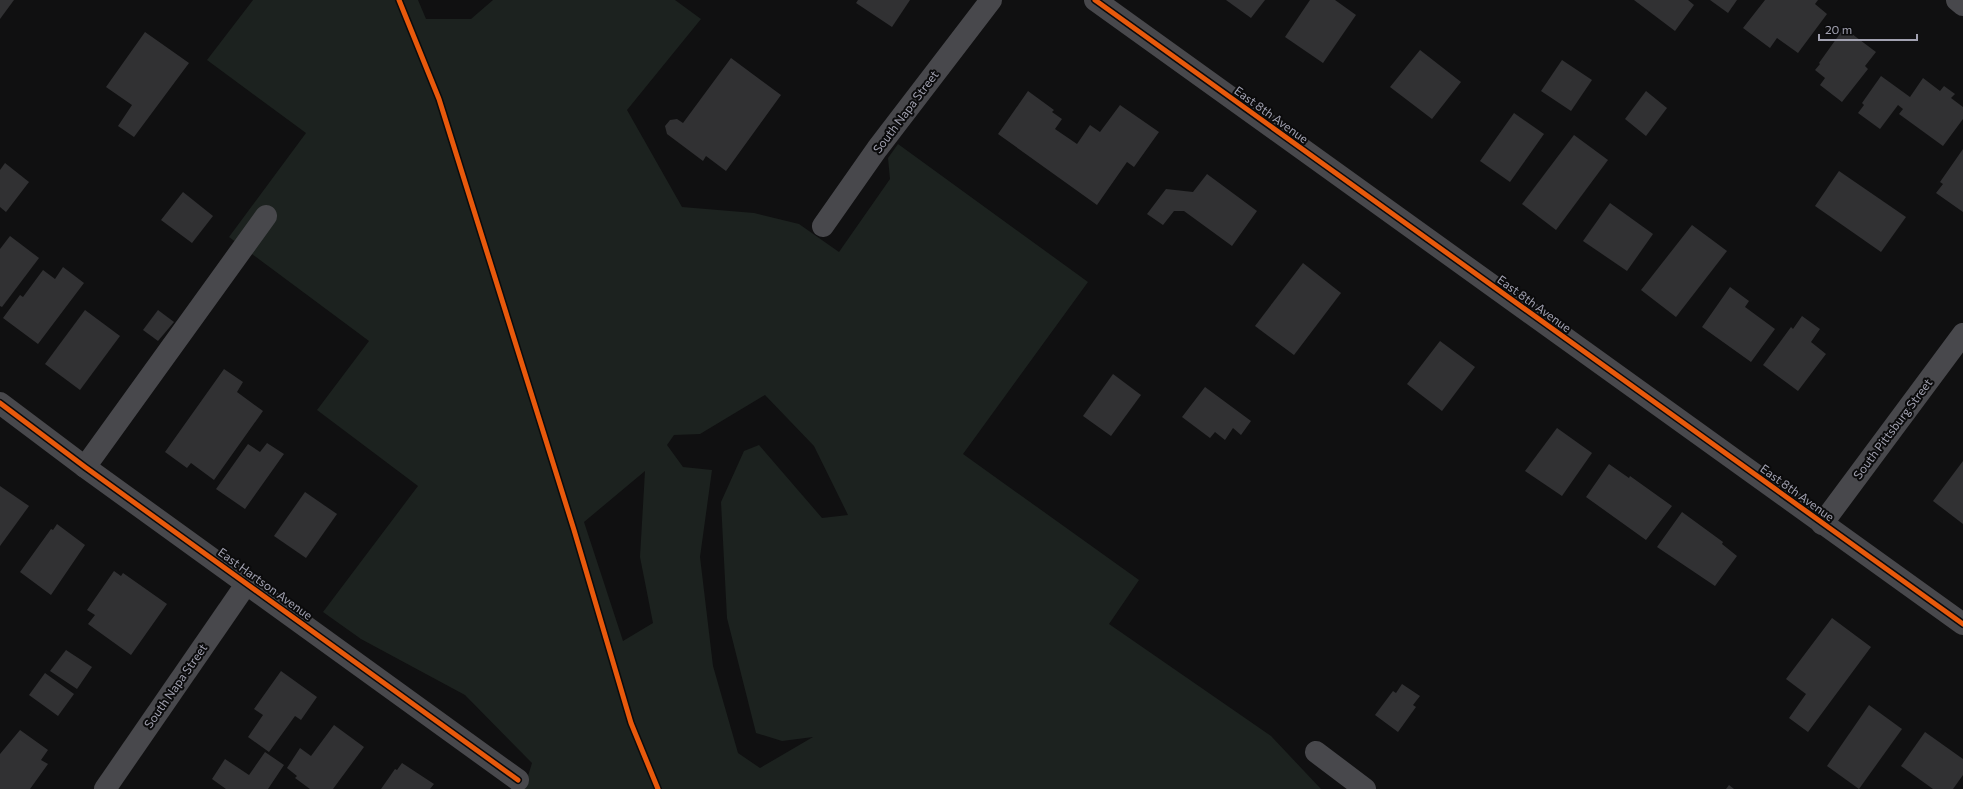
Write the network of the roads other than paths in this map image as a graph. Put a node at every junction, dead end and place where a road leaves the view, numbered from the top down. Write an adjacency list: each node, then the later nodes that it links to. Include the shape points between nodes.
1 (991, 0): 6 (street, South Napa Street, via 877,149)
2 (1095, 0): 10 (street, East 8th Avenue)
3 (1957, 0): 4 (street)
4 (1963, 5)
5 (266, 216): 9 (street)
6 (823, 226)
7 (1963, 334): 10 (street, South Pittsburg Street)
8 (0, 403): 9 (street, East Hartson Avenue)
9 (85, 467): 11 (street, East Hartson Avenue)
10 (1822, 524): 12 (street, East 8th Avenue)
11 (247, 583): 14 (street, East Hartson Avenue); 15 (street, South Napa Street)
12 (1963, 624)
13 (1316, 752): 16 (street)
14 (518, 780)
15 (105, 789)
16 (1365, 789)

